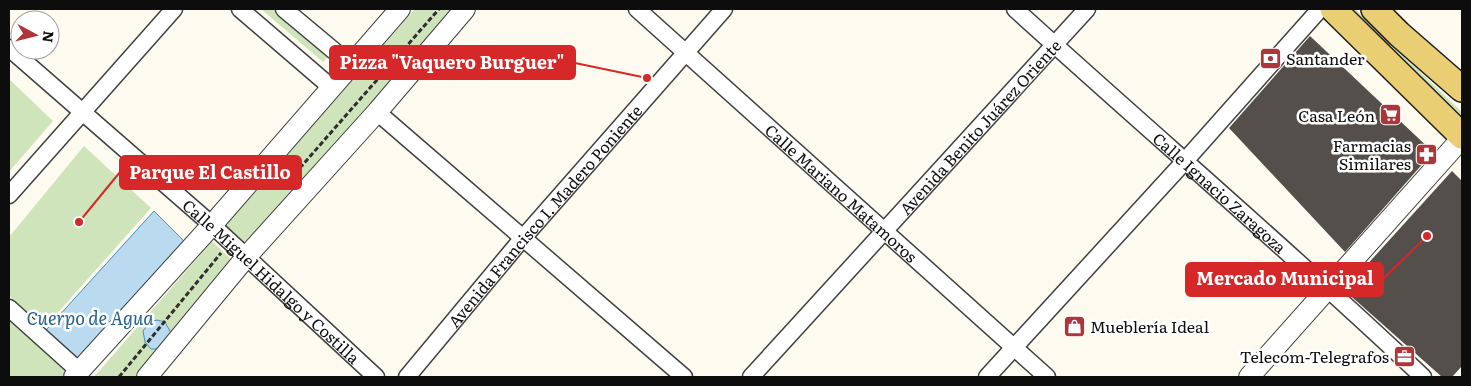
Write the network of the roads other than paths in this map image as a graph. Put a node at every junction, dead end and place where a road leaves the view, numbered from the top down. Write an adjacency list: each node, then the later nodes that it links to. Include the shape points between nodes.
1 (174, 9): 19 (street)
2 (240, 9): 17 (street)
3 (284, 9): 16 (street)
4 (400, 9): 16 (street)
5 (465, 9): 20 (street)
6 (637, 9): 15 (street, Calle Mariano Matamoros)
7 (724, 9): 15 (street, Avenida Francisco I. Madero Poniente)
8 (1015, 9): 13 (street, Calle Ignacio Zaragoza)
9 (1087, 9): 13 (street, Avenida Benito Juárez Oriente)
10 (1320, 9): 22 (street)
11 (1333, 9): 21 (main road)
12 (1374, 9): 18 (main road)
13 (1054, 44): 22 (street, Calle Ignacio Zaragoza); 25 (street, Avenida Benito Juárez Oriente)
14 (9, 48): 19 (street, Calle Miguel Hidalgo y Costilla)
15 (686, 51): 25 (street, Calle Mariano Matamoros); 26 (street, Avenida Francisco I. Madero Poniente)
16 (351, 65): 17 (street)
17 (332, 88): 24 (street)
18 (1462, 89)
19 (82, 112): 23 (street); 24 (street, Calle Miguel Hidalgo y Costilla)
20 (377, 112): 26 (street); 27 (street)
21 (1462, 137): 28 (street)
22 (1184, 162): 28 (street, Calle Ignacio Zaragoza); 30 (street)
23 (9, 195)
24 (212, 225): 27 (street, Calle Miguel Hidalgo y Costilla); 31 (street)
25 (883, 231): 30 (street, Calle Mariano Matamoros); 36 (street, Avenida Benito Juárez Oriente)
26 (522, 239): 34 (street, Avenida Francisco I. Madero Poniente); 35 (street)
27 (247, 256): 32 (street); 33 (street, Calle Miguel Hidalgo y Costilla)
28 (1330, 288): 39 (street); 40 (street, Calle Ignacio Zaragoza)
29 (9, 308): 31 (street)
30 (1014, 346): 37 (street); 38 (street, Calle Mariano Matamoros)
31 (76, 374)
32 (147, 377)
33 (376, 377)
34 (407, 377)
35 (684, 377)
36 (751, 377)
37 (987, 377)
38 (1046, 377)
39 (1249, 377)
40 (1423, 377)

